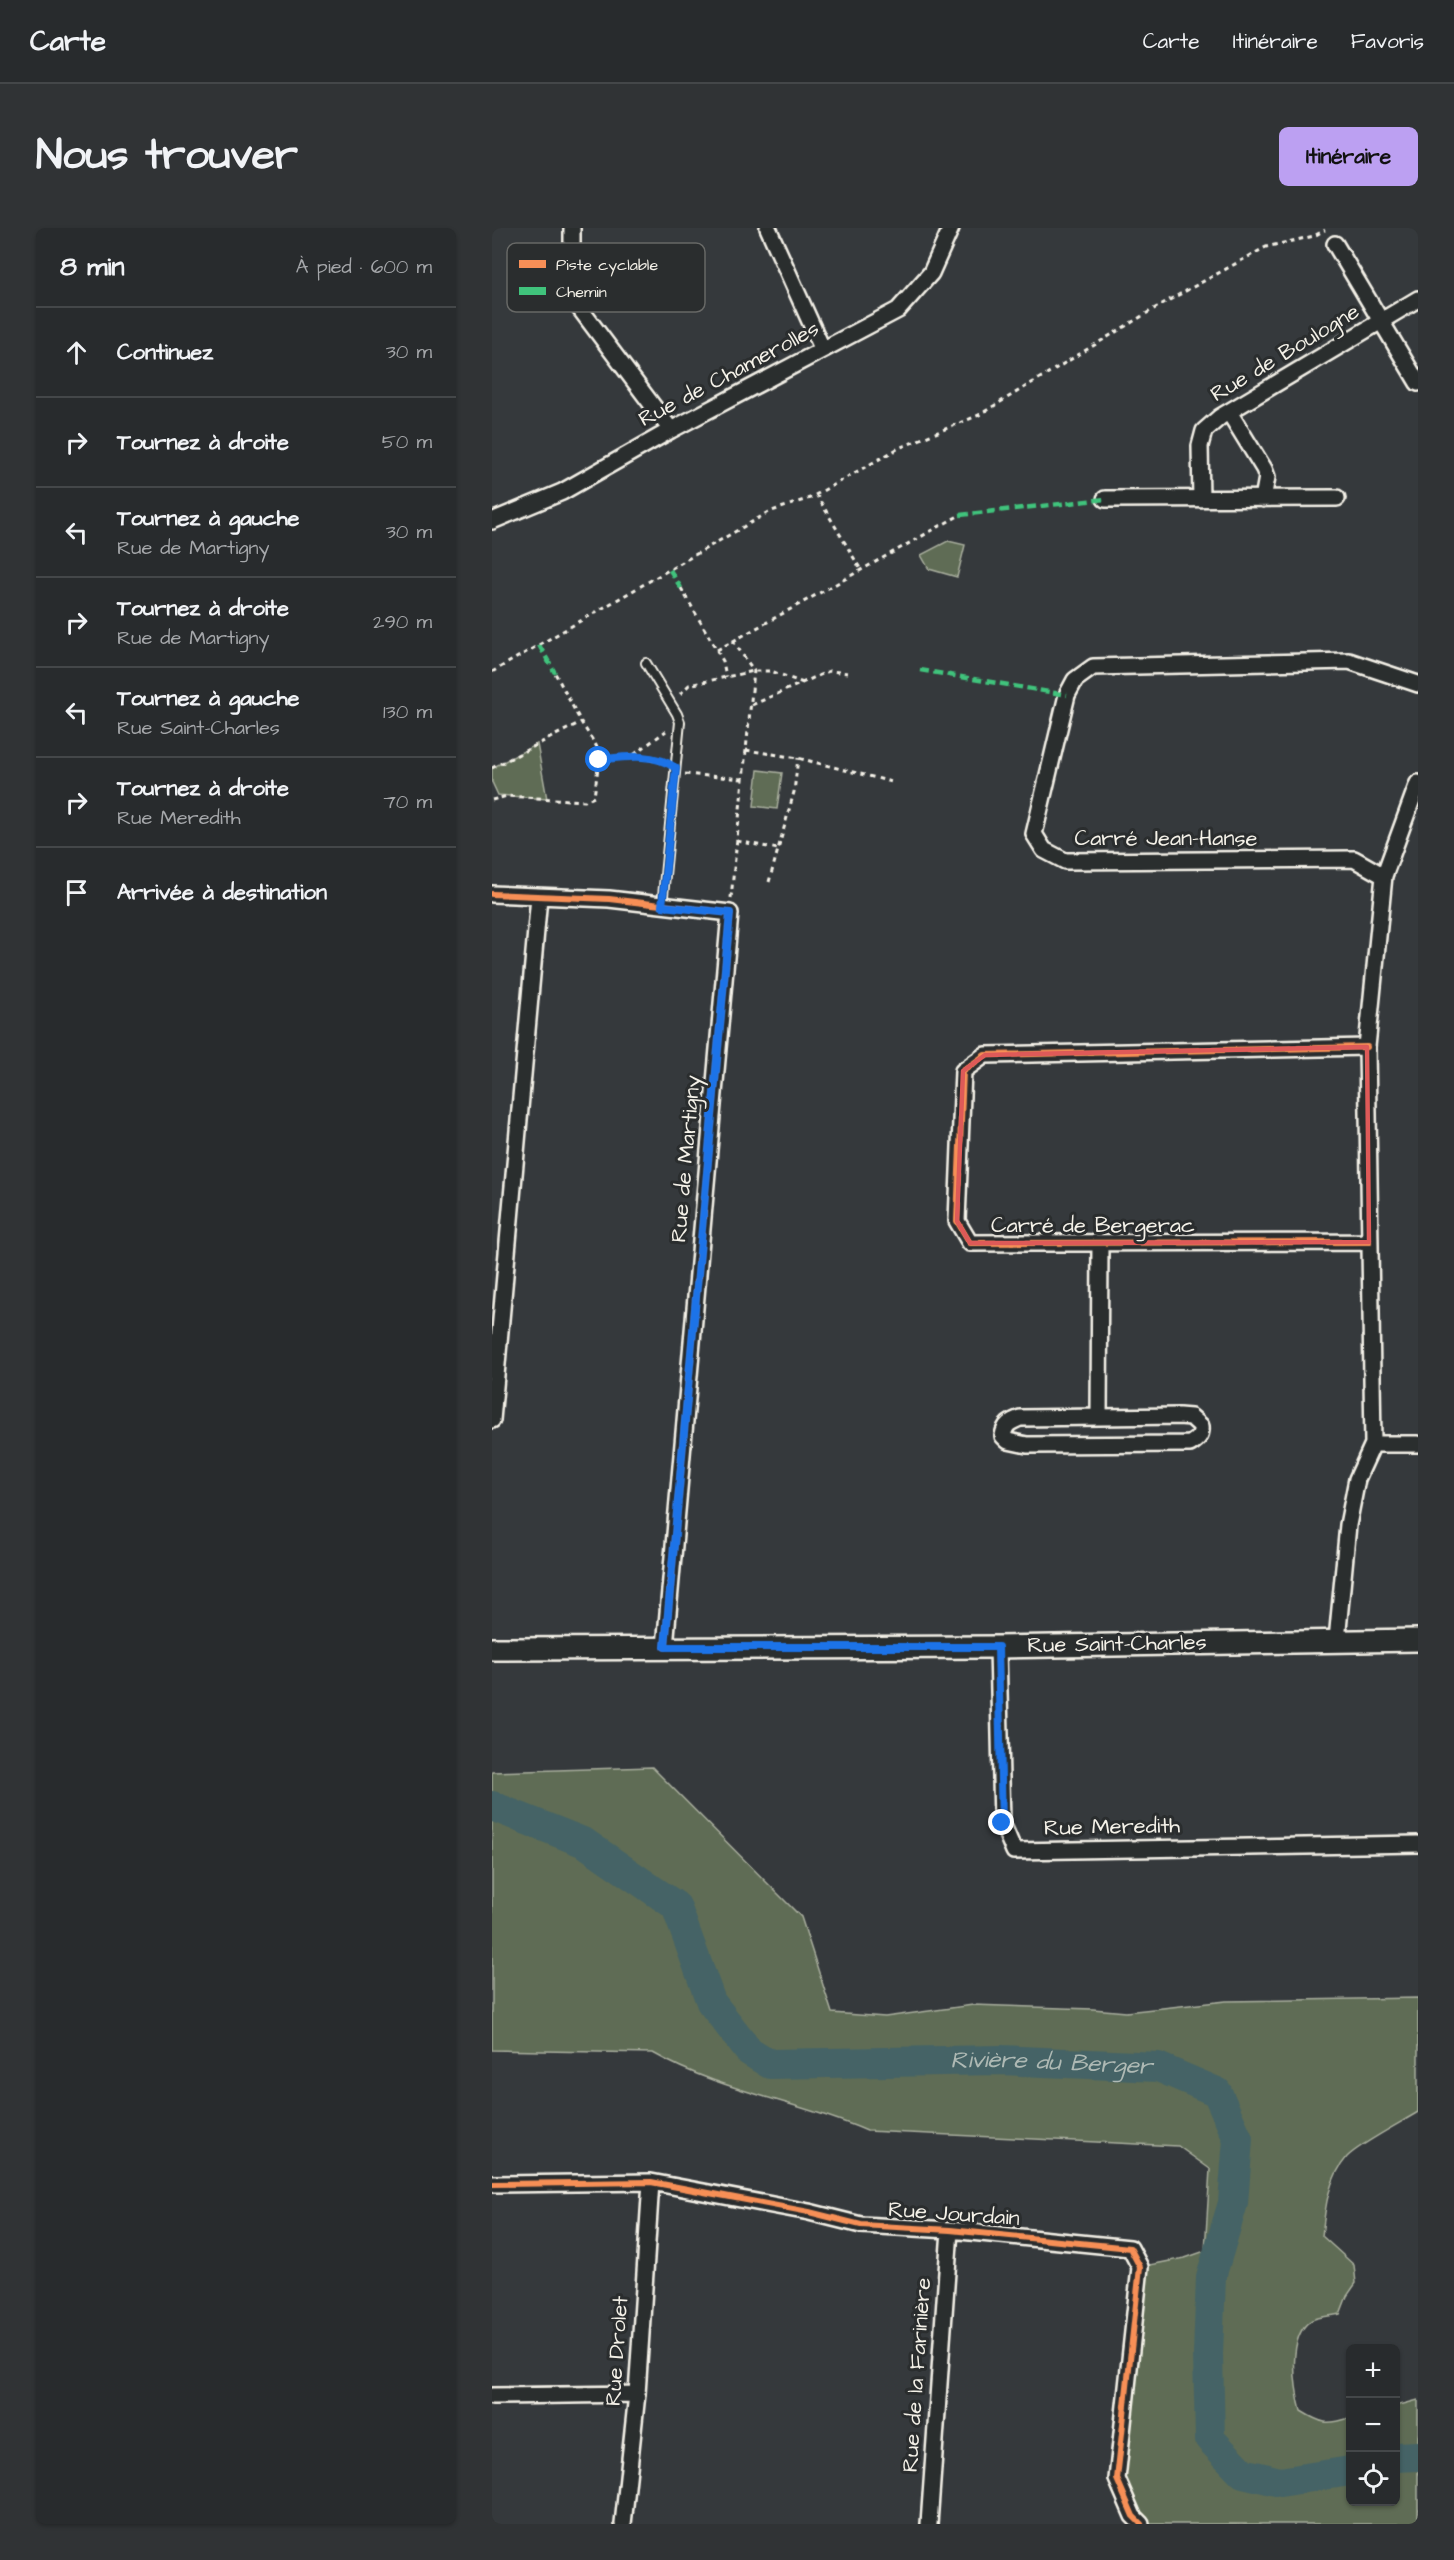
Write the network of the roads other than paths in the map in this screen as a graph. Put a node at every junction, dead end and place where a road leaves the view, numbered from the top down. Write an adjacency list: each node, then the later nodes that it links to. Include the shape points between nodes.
1 (768, 228): 7 (street)
2 (951, 228): 7 (street, Rue de Chamerolles, via 932,273 898,310)
3 (1335, 244): 6 (street)
4 (1418, 299): 6 (street, Rue de Boulogne)
5 (582, 312): 10 (street)
6 (1382, 321): 8 (street); 9 (street, Rue de Boulogne)
7 (822, 348): 10 (street, Rue de Chamerolles)
8 (1418, 383)
9 (1229, 412): 13 (street, Rue de Boulogne, via 1204,431 1200,446); 14 (street, via 1264,469 1267,477)
10 (671, 430): 15 (street, Rue de Chamerolles, via 562,492)
11 (1337, 498): 14 (street)
12 (1106, 499): 13 (street)
13 (1201, 499): 14 (street)
14 (1263, 499)
15 (492, 521)
16 (646, 663): 22 (lane, via 680,722)
17 (1418, 684): 19 (street, Carré Jean-Hanse, via 1349,661 1093,667 1076,680 1067,695 1034,834 1044,850 1065,861 1354,859)
18 (1418, 783): 19 (street)
19 (1384, 876): 23 (street)
20 (492, 894): 21 (street, Rue de Martigny)
21 (539, 897): 22 (street, Rue de Martigny); 27 (street)
22 (662, 906): 32 (street, Rue de Martigny, via 730,913)
23 (1367, 1047): 24 (street); 25 (street, Carré de Bergerac, via 984,1055 963,1071 957,1221 970,1243)
24 (1369, 1242): 25 (street, Carré de Bergerac); 28 (street)
25 (1100, 1243): 26 (street)
26 (1099, 1417): 26 (street, via 1020,1418 1009,1422 1003,1436 1027,1445 1182,1445 1197,1440 1202,1432 1197,1420 1191,1417)
27 (492, 1420)
28 (1373, 1444): 29 (street); 31 (street, via 1357,1479 1348,1525)
29 (1418, 1444)
30 (1418, 1640): 31 (street, Rue Saint-Charles)
31 (1337, 1641): 33 (street, Rue Saint-Charles)
32 (665, 1647): 33 (street, Rue Saint-Charles); 34 (street, Rue Saint-Charles)
33 (998, 1647): 35 (street, Rue Meredith, via 1002,1823 1014,1851)
34 (492, 1649)
35 (1418, 1844)
36 (651, 2182): 37 (street, Rue Jourdain); 38 (street, Rue Jourdain, via 861,2225); 39 (street, Rue Drolet)
37 (492, 2184)
38 (950, 2230): 42 (street, Rue de la Farinière); 43 (street, Rue Jourdain, via 1130,2248 1140,2267 1117,2479 1133,2516)
39 (637, 2394): 40 (street); 41 (street, Rue Drolet)
40 (492, 2396)
41 (623, 2524)
42 (929, 2524)
43 (1141, 2524)

